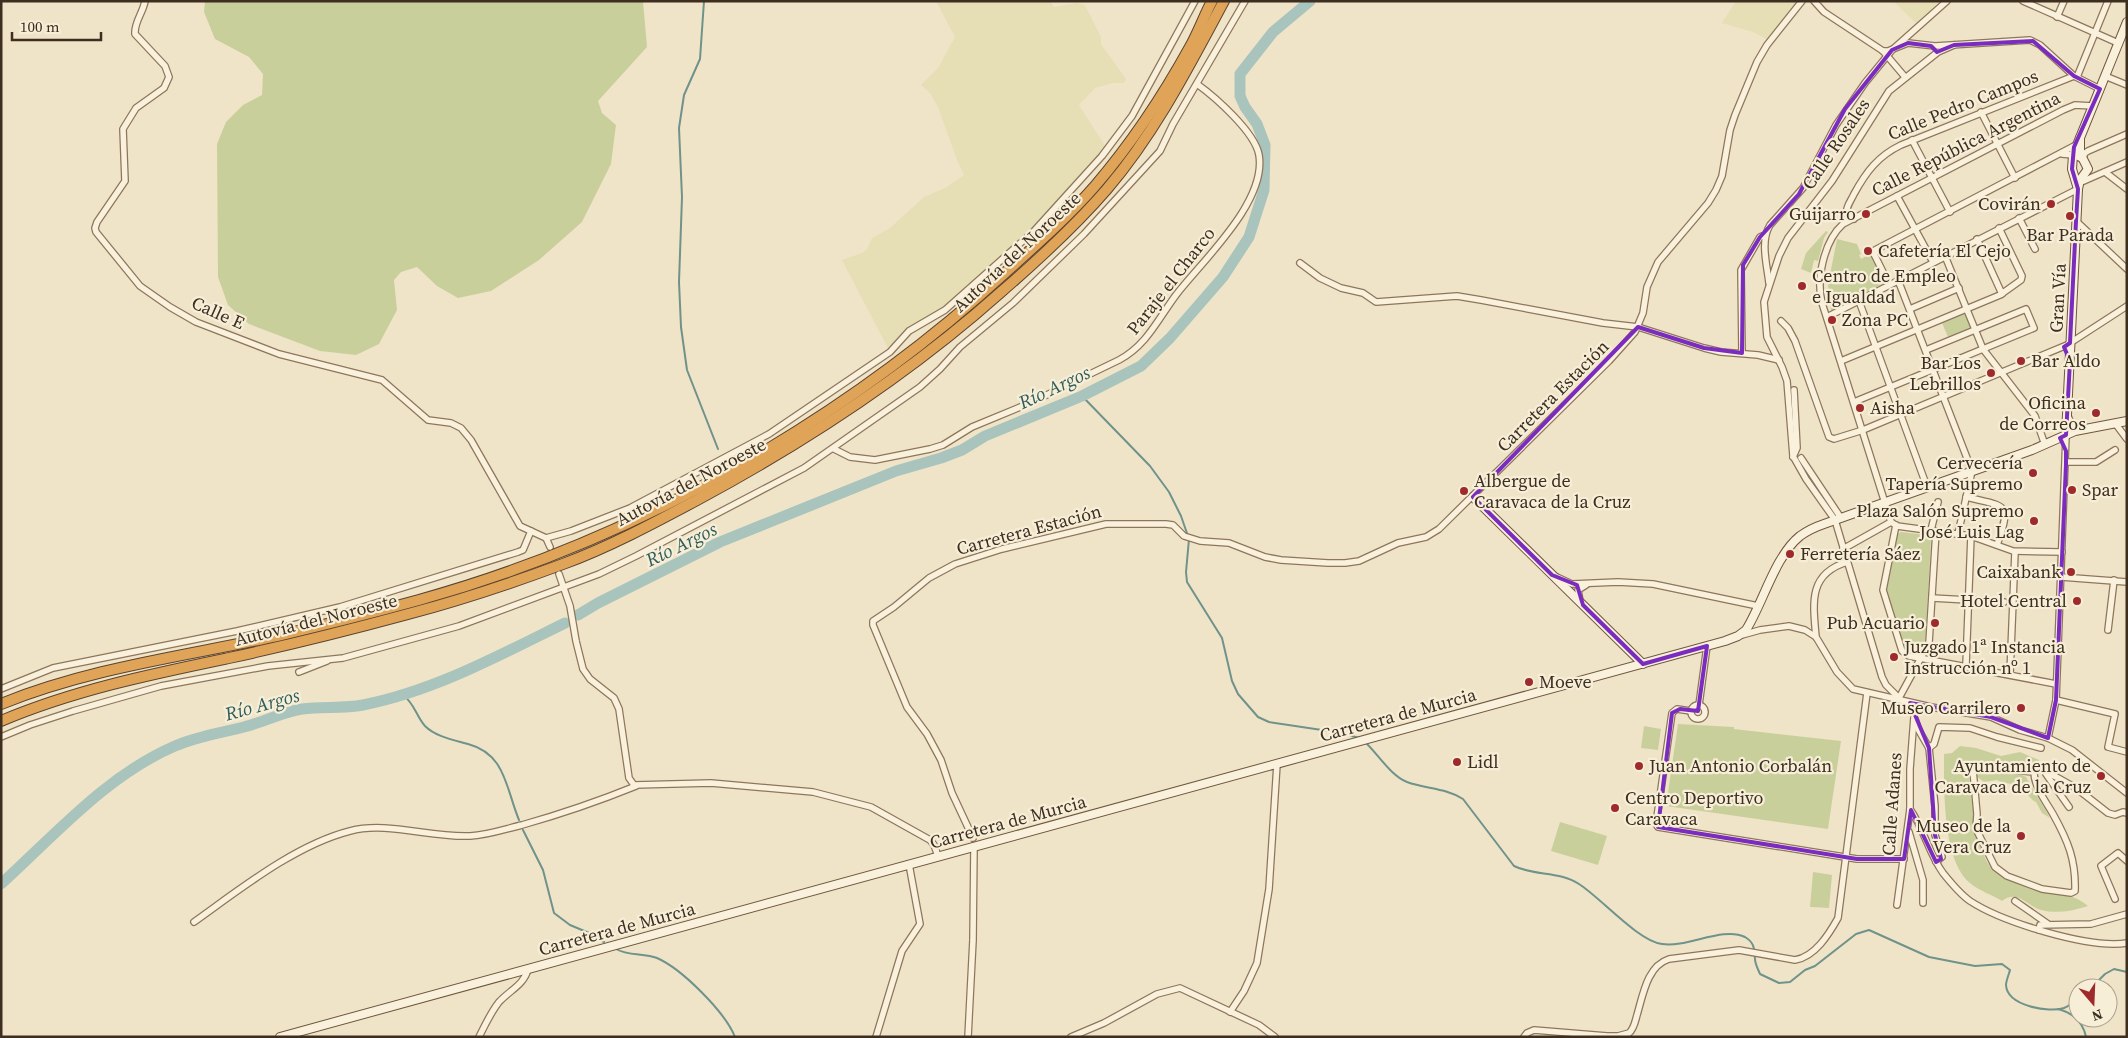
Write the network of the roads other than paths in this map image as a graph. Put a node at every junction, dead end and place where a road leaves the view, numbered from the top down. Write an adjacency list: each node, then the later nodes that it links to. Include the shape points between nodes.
1 (145, 1): 114 (street, Calle E, via 135,34 165,66 169,77 164,88 136,108 123,129 125,181 97,222 96,232 140,286 196,322 279,354 382,380 428,420 451,423 461,428 520,526)
2 (1195, 1): 117 (street, via 1132,116 1102,156 1034,231 945,310 909,331 890,352 769,434 630,508)
3 (1212, 1): 155 (highway, Autovía del Noroeste, via 1190,46 1145,121 1095,186 1040,241 924,343 844,401 782,440 684,496 578,545 503,574 419,600 297,631 153,660 58,684)
4 (1224, 1): 160 (highway, Autovía del Noroeste, via 1147,137 1106,190 1042,256 920,360 776,456 627,536 567,563 479,594 263,650 143,676 36,706)
5 (1245, 1): 26 (street)
6 (1802, 1): 71 (street, Carretera Estación, via 1757,62 1730,130 1722,176 1716,190 1658,262 1647,287)
7 (1814, 1): 21 (street, via 1824,12)
8 (1947, 1): 15 (street)
9 (2023, 1): 12 (street)
10 (2064, 1): 12 (street)
11 (2108, 1): 14 (street)
12 (2057, 17): 14 (street)
13 (2127, 22): 16 (main road)
14 (2095, 32): 16 (street); 23 (street)
15 (1908, 34): 17 (street); 20 (street)
16 (2118, 43): 24 (main road)
17 (1916, 44): 19 (street); 20 (street, via 1905,44)
18 (1954, 45): 19 (street); 22 (street, Calle Rosales); 23 (street, via 2034,41)
19 (1931, 46): 22 (street)
20 (1892, 50): 21 (street)
21 (1885, 54): 25 (street); 52 (street, via 1846,109 1803,188 1770,225)
22 (1934, 55): 25 (street, Calle Rosales)
23 (2075, 76): 28 (street); 30 (street, Calle Pedro Campos)
24 (2105, 76): 27 (street); 28 (main road)
25 (1904, 77): 61 (street, Calle Rosales, via 1889,91 1832,181 1788,238 1778,256)
26 (1197, 84): 99 (street, via 1160,151 1058,260 920,387); 99 (street, Paraje el Charco, via 1249,134 1258,150 1258,170 1252,192 1228,234 1176,295 1143,342 1119,360 972,427 936,447 875,460 850,457)
27 (2127, 85)
28 (2100, 89): 29 (main road)
29 (2093, 106): 33 (main road); 34 (street, Calle República Argentina, via 2075,105)
30 (1981, 112): 32 (street, Calle Pedro Campos); 34 (street)
31 (2127, 134): 37 (street, via 2088,150)
32 (1912, 140): 41 (street); 48 (street, Calle Pedro Campos, via 1885,153 1870,168 1847,207 1847,216)
33 (2078, 142): 35 (street); 36 (main road); 37 (main road)
34 (1998, 143): 41 (street, Calle República Argentina); 42 (street)
35 (2060, 154): 36 (street); 42 (street)
36 (2073, 155): 37 (street); 39 (main road)
37 (2083, 161): 39 (main road, via 2076,161); 43 (main road, Gran Vía, via 2088,169)
38 (2127, 162): 40 (street)
39 (2072, 169): 43 (main road); 43 (main road)
40 (2105, 172): 43 (street); 44 (street)
41 (1932, 178): 45 (street, Calle República Argentina); 46 (street)
42 (2015, 178): 46 (street)
43 (2084, 181): 47 (street); 49 (main road, Gran Vía)
44 (2127, 189)
45 (1897, 196): 48 (street, Calle República Argentina); 51 (street)
46 (1950, 212): 51 (street)
47 (2019, 218): 50 (street); 54 (street)
48 (1854, 219): 68 (street, Calle República Argentina, via 1833,234 1826,251 1821,298)
49 (2076, 221): 58 (street); 70 (main road, Gran Vía)
50 (1998, 228): 53 (street); 63 (street, via 2022,278)
51 (1916, 230): 56 (street); 60 (street, via 1874,252)
52 (1765, 237): 61 (street); 80 (street, via 1760,238 1741,270)
53 (1977, 239): 55 (street); 63 (street)
54 (2035, 249)
55 (1945, 256): 56 (street); 62 (street)
56 (1933, 262): 59 (street)
57 (1300, 263): 71 (street, via 1320,278 1341,288 1363,293 1376,302 1457,296)
58 (2127, 269)
59 (1898, 280): 60 (street); 67 (street)
60 (1889, 284): 64 (street)
61 (1769, 285): 81 (street, via 1764,302 1765,331)
62 (1959, 288): 66 (street); 67 (street)
63 (2002, 294): 66 (street)
64 (1859, 300): 68 (street); 76 (street)
65 (2127, 306): 74 (street)
66 (1967, 308): 72 (street); 73 (street)
67 (1910, 309): 72 (street)
68 (1827, 317): 82 (street, Calle República Argentina)
69 (1781, 321): 95 (street, via 1795,341 1829,437 1834,439)
70 (2072, 323): 74 (street, via 2076,333); 75 (main road, Gran Vía)
71 (1638, 327): 80 (street, via 1704,348); 107 (street, Carretera Estación)
72 (1918, 329): 76 (street); 79 (street)
73 (1975, 330): 77 (street); 77 (street, via 2026,310 2034,328); 79 (street)
74 (2085, 334): 75 (street)
75 (2070, 343): 78 (street); 83 (main road, Gran Vía)
76 (1876, 346): 82 (street); 86 (street)
77 (1983, 349): 84 (street); 85 (street)
78 (2057, 349): 83 (street, via 2065,351); 85 (street)
79 (1926, 350): 84 (street)
80 (1742, 353): 81 (street)
81 (1779, 360): 102 (street, via 1787,381)
82 (1841, 361): 89 (street, Calle República Argentina)
83 (2070, 361): 91 (main road, Gran Vía)
84 (1933, 370): 86 (street); 88 (street)
85 (2001, 371): 88 (street); 98 (street, via 2035,416)
86 (1891, 388): 89 (street); 90 (street)
87 (1794, 390): 102 (street, via 1797,448)
88 (1943, 395): 90 (street); 105 (street)
89 (1854, 402): 95 (street, Calle República Argentina)
90 (1901, 414): 95 (street); 106 (street)
91 (2067, 414): 94 (street, via 2072,425); 96 (main road, Gran Vía)
92 (2127, 421): 93 (main road)
93 (2116, 423): 94 (main road); 97 (street)
94 (2087, 428): 96 (main road)
95 (1862, 430): 109 (street, Calle República Argentina)
96 (2066, 435): 98 (main road); 101 (street, Gran Vía)
97 (2127, 440)
98 (2049, 443): 101 (street, via 2062,443); 105 (main road)
99 (834, 449): 130 (street, via 636,556)
100 (2115, 450): 104 (street, via 2098,462)
101 (2066, 451): 104 (street, Gran Vía)
102 (1793, 457): 111 (street)
103 (1801, 458): 111 (street)
104 (2066, 462): 122 (street, Gran Vía)
105 (1972, 471): 106 (main road); 108 (street)
106 (1927, 487): 109 (main road)
107 (1473, 497): 125 (main road); 177 (street, Carretera Estación, via 1433,534 1398,543 1352,563 1282,560 1229,543 1194,540 1184,536 1173,525 1114,523 996,550 956,564 929,578 872,623 907,707 941,760)
108 (1966, 497): 115 (street); 118 (street, via 2004,510 2006,519)
109 (1885, 502): 111 (main road); 112 (street, Calle República Argentina)
110 (1938, 502): 113 (street)
111 (1838, 519): 120 (street); 135 (main road, via 1806,532 1792,544)
112 (1893, 523): 113 (street); 120 (street); 143 (street, via 1884,593 1900,648 1905,654)
113 (1933, 530): 115 (street); 131 (street)
114 (531, 531): 117 (street, Calle E); 151 (street, via 523,550 346,605 237,631 53,668)
115 (1958, 534): 116 (street)
116 (1971, 536): 118 (street); 132 (street)
117 (546, 538): 119 (street)
118 (1997, 545): 121 (street)
119 (550, 548)
120 (1844, 549): 123 (street)
121 (2015, 552): 122 (street); 149 (street)
122 (2062, 552): 126 (street, Gran Vía)
123 (1847, 562): 140 (street, via 1830,568 1817,587 1814,604); 153 (street, via 1884,681)
124 (559, 574): 130 (street)
125 (1552, 575): 129 (street, via 1572,584); 134 (main road)
126 (2061, 577): 127 (street); 150 (street, Gran Vía)
127 (2114, 580): 128 (street); 138 (street)
128 (2127, 582)
129 (1593, 583): 134 (street, via 1578,590); 135 (street, via 1653,584)
130 (564, 588): 144 (street, via 459,626); 171 (street, via 583,669 590,679 614,698 619,709 629,778)
131 (1932, 598): 132 (street); 141 (street)
132 (1969, 600): 133 (street); 147 (street)
133 (2004, 602)
134 (1582, 605): 146 (main road)
135 (1758, 606): 136 (main road)
136 (1752, 620): 137 (street, via 1754,628); 139 (main road)
137 (1760, 630): 139 (street); 140 (street, via 1795,626)
138 (2108, 630)
139 (1740, 635): 142 (main road, Carretera de Murcia)
140 (1816, 637): 152 (street, via 1846,683)
141 (1928, 643): 143 (street); 145 (street)
142 (1707, 646): 146 (main road, Carretera de Murcia); 157 (street)
143 (1923, 655): 145 (street); 153 (street)
144 (332, 659): 148 (street); 161 (street, via 268,666 161,686 73,711)
145 (1933, 659): 147 (street)
146 (1643, 664): 166 (main road, Carretera de Murcia)
147 (1966, 666): 149 (street)
148 (299, 672)
149 (2010, 674): 150 (street)
150 (2056, 684): 154 (street, Gran Vía)
151 (1, 689)
152 (1867, 693): 153 (street); 179 (street)
153 (1899, 698): 156 (street)
154 (2056, 700): 162 (street, Gran Vía); 165 (street, via 2115,714 2108,747)
155 (1, 704)
156 (1915, 704): 159 (street, Calle Adanes); 162 (street, via 1991,717)
157 (1699, 705): 158 (street); 158 (street, via 1705,710 1703,716 1695,718)
158 (1691, 711): 179 (street, via 1677,709 1672,713 1656,826)
159 (1914, 715): 163 (street); 174 (street, Calle Adanes)
160 (1, 721)
161 (1, 737)
162 (2048, 738): 172 (street, via 2072,750)
163 (1929, 748): 164 (street, via 1934,744 1939,727 1970,728); 182 (street, via 1935,835 1942,857)
164 (2041, 748)
165 (2127, 752)
166 (1278, 764): 177 (main road, Carretera de Murcia); 194 (street, via 1269,889 1257,963 1244,992)
167 (2044, 771): 168 (street, via 2040,768); 169 (street); 170 (street)
168 (2034, 772): 168 (street, via 1981,767 1972,770 1976,829 1994,867 2042,889 2070,894 2075,891 2073,858)
169 (2058, 779): 170 (street); 175 (street, via 2076,788 2108,813)
170 (2051, 781): 173 (street)
171 (636, 786): 178 (street, via 699,782 812,792 882,813 930,840); 189 (street, via 572,810 491,833 448,836 393,829 352,830 333,836 269,870)
172 (2127, 792)
173 (2069, 807)
174 (1910, 809): 176 (street, Calle Adanes); 182 (street)
175 (2127, 813)
176 (1908, 830): 180 (street, Calle Adanes); 186 (street, via 1923,880)
177 (973, 842): 178 (main road, Carretera de Murcia); 199 (street, via 973,940)
178 (938, 856): 183 (main road, Carretera de Murcia)
179 (1846, 856): 180 (street); 195 (street, via 1838,918 1810,953 1795,960 1731,950 1664,961 1651,973)
180 (1904, 859): 187 (street, Calle Adanes)
181 (2127, 861): 184 (street, via 2118,854 2101,866)
182 (1936, 862): 191 (street, via 1949,881 1968,899)
183 (909, 864): 193 (main road, Carretera de Murcia); 198 (street, via 920,924 902,951)
184 (2115, 898)
185 (2015, 901): 190 (street)
186 (1922, 903)
187 (1897, 905)
188 (2127, 914): 190 (street, via 2091,924)
189 (194, 922)
190 (2048, 924): 191 (street, via 2040,925)
191 (2039, 930): 192 (street, via 2100,942)
192 (2127, 943)
193 (528, 969): 196 (main road, Carretera de Murcia); 197 (street, via 522,982 493,1010)
194 (1230, 1012): 200 (street, via 1187,990 1172,988); 201 (street, via 1259,1025)
195 (1630, 1035): 202 (street, via 1534,1030)
196 (280, 1037)
197 (479, 1037)
198 (876, 1037)
199 (968, 1037)
200 (1071, 1037)
201 (1275, 1037)
202 (1524, 1037)

